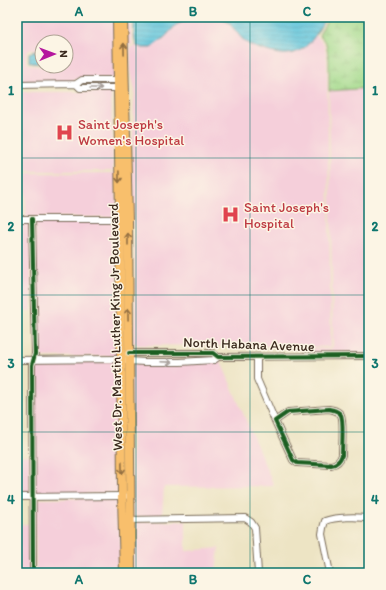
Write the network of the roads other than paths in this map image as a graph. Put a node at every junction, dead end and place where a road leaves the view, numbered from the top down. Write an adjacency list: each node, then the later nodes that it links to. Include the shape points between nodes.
1 (117, 17): 4 (main road)
2 (124, 17): 4 (main road, one-way to 2)
3 (17, 84): 4 (street, via 76,84 82,80)
4 (121, 84): 7 (main road, West Dr. Martin Luther King Jr Boulevard)
5 (17, 219): 6 (street)
6 (32, 219): 7 (street); 13 (street, via 36,354)
7 (124, 219): 11 (main road, West Dr. Martin Luther King Jr Boulevard)
8 (369, 356): 10 (street, North Habana Avenue)
9 (218, 357): 10 (street, North Habana Avenue); 11 (street, North Habana Avenue, one-way to 9, via 180,362 214,360); 11 (street, North Habana Avenue, via 213,353)
10 (257, 357): 14 (street, via 257,379)
11 (126, 358): 13 (street, North Habana Avenue); 15 (main road, West Dr. Martin Luther King Jr Boulevard)
12 (17, 360): 13 (street, North Habana Avenue)
13 (34, 360): 17 (street)
14 (275, 420): 14 (street, via 293,460 298,463 331,465 340,460 342,420 336,411 329,409 288,412)
15 (126, 496): 17 (street); 19 (main road, West Dr. Martin Luther King Jr Boulevard)
16 (17, 497): 17 (street)
17 (32, 497): 20 (street)
18 (369, 519): 24 (street, via 325,520 322,534)
19 (126, 520): 21 (main road, West Dr. Martin Luther King Jr Boulevard); 22 (main road, West Dr. Martin Luther King Jr Boulevard); 23 (street, via 245,518 255,528)
20 (33, 573)
21 (124, 573)
22 (131, 573)
23 (258, 573)
24 (330, 573)

